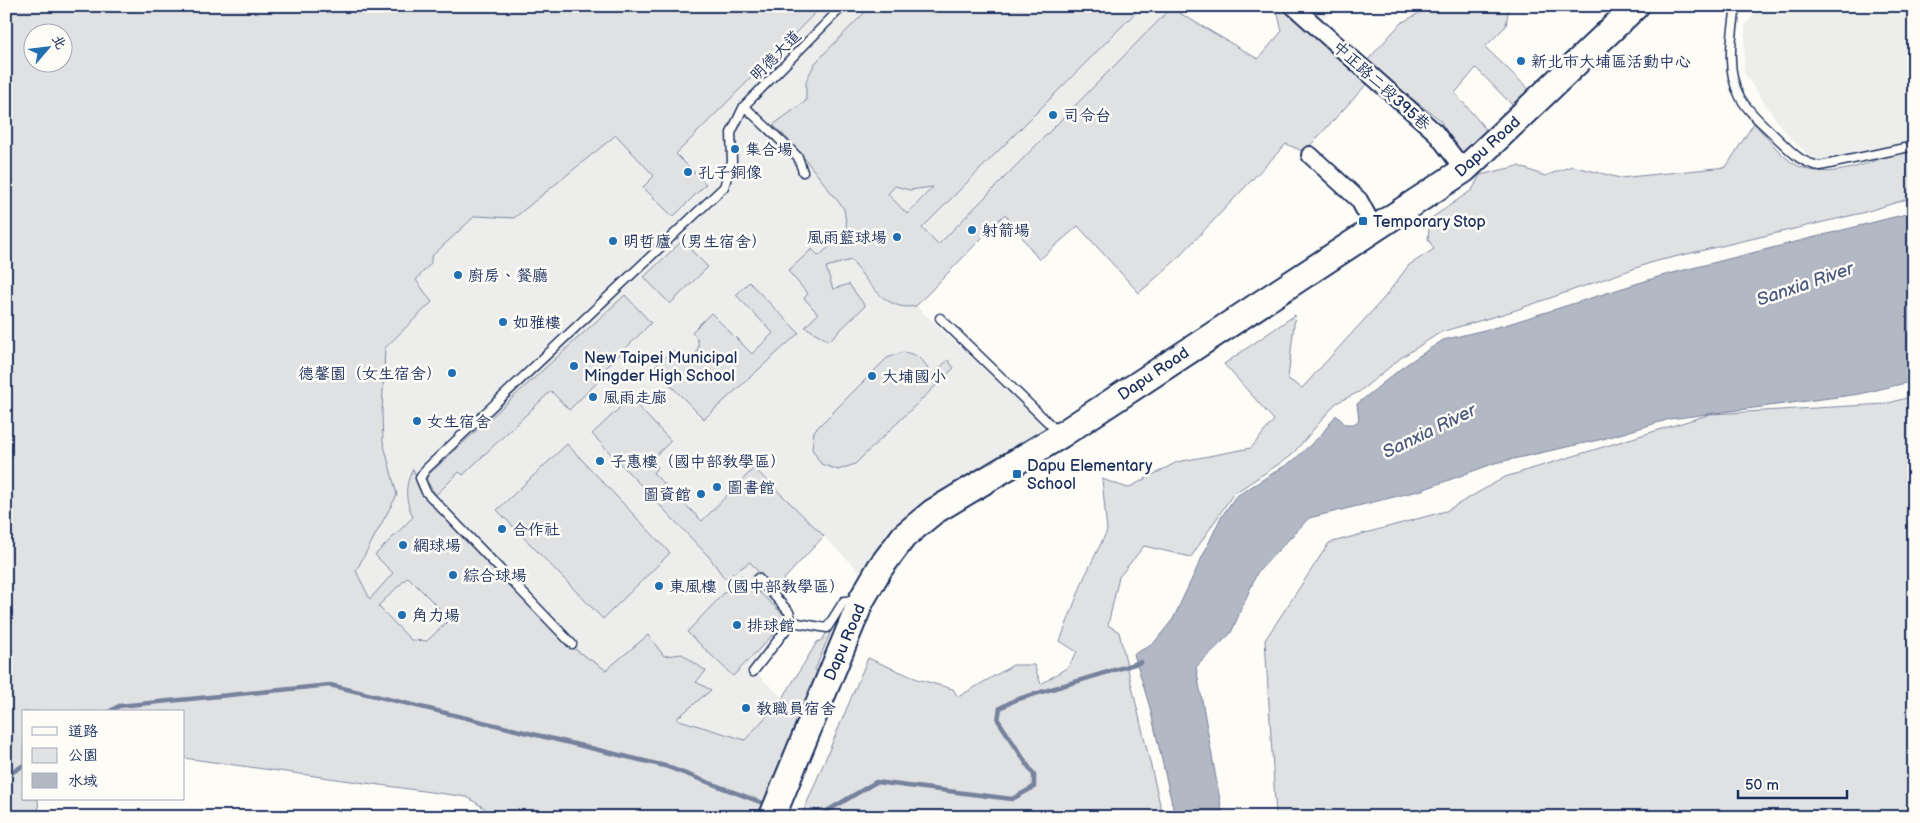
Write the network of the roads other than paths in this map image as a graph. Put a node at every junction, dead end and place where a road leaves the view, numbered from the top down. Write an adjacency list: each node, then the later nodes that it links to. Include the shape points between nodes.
1 (843, 6): 5 (lane, 明德大道)
2 (1293, 6): 8 (street, 中正路二段395巷, via 1434,132)
3 (1636, 6): 8 (main road, Dapu Road)
4 (1736, 6): 6 (lane, via 1730,59 1740,97 1798,158 1820,166)
5 (746, 104): 9 (lane, via 798,157); 11 (lane, via 731,134 732,161 724,188)
6 (1914, 146)
7 (1310, 155): 10 (street, via 1359,200)
8 (1464, 170): 10 (main road, Dapu Road)
9 (803, 172)
10 (1374, 228): 14 (main road, Dapu Road)
11 (627, 280): 12 (lane); 18 (lane, via 420,478 426,492)
12 (634, 287)
13 (940, 318): 14 (lane)
14 (1061, 435): 16 (main road, Dapu Road, via 934,512 904,536)
15 (758, 578): 17 (lane, via 789,612)
16 (862, 599): 17 (lane, via 844,601 827,628); 20 (main road, Dapu Road)
17 (792, 622): 19 (lane)
18 (572, 644)
19 (754, 672)
20 (772, 817)

